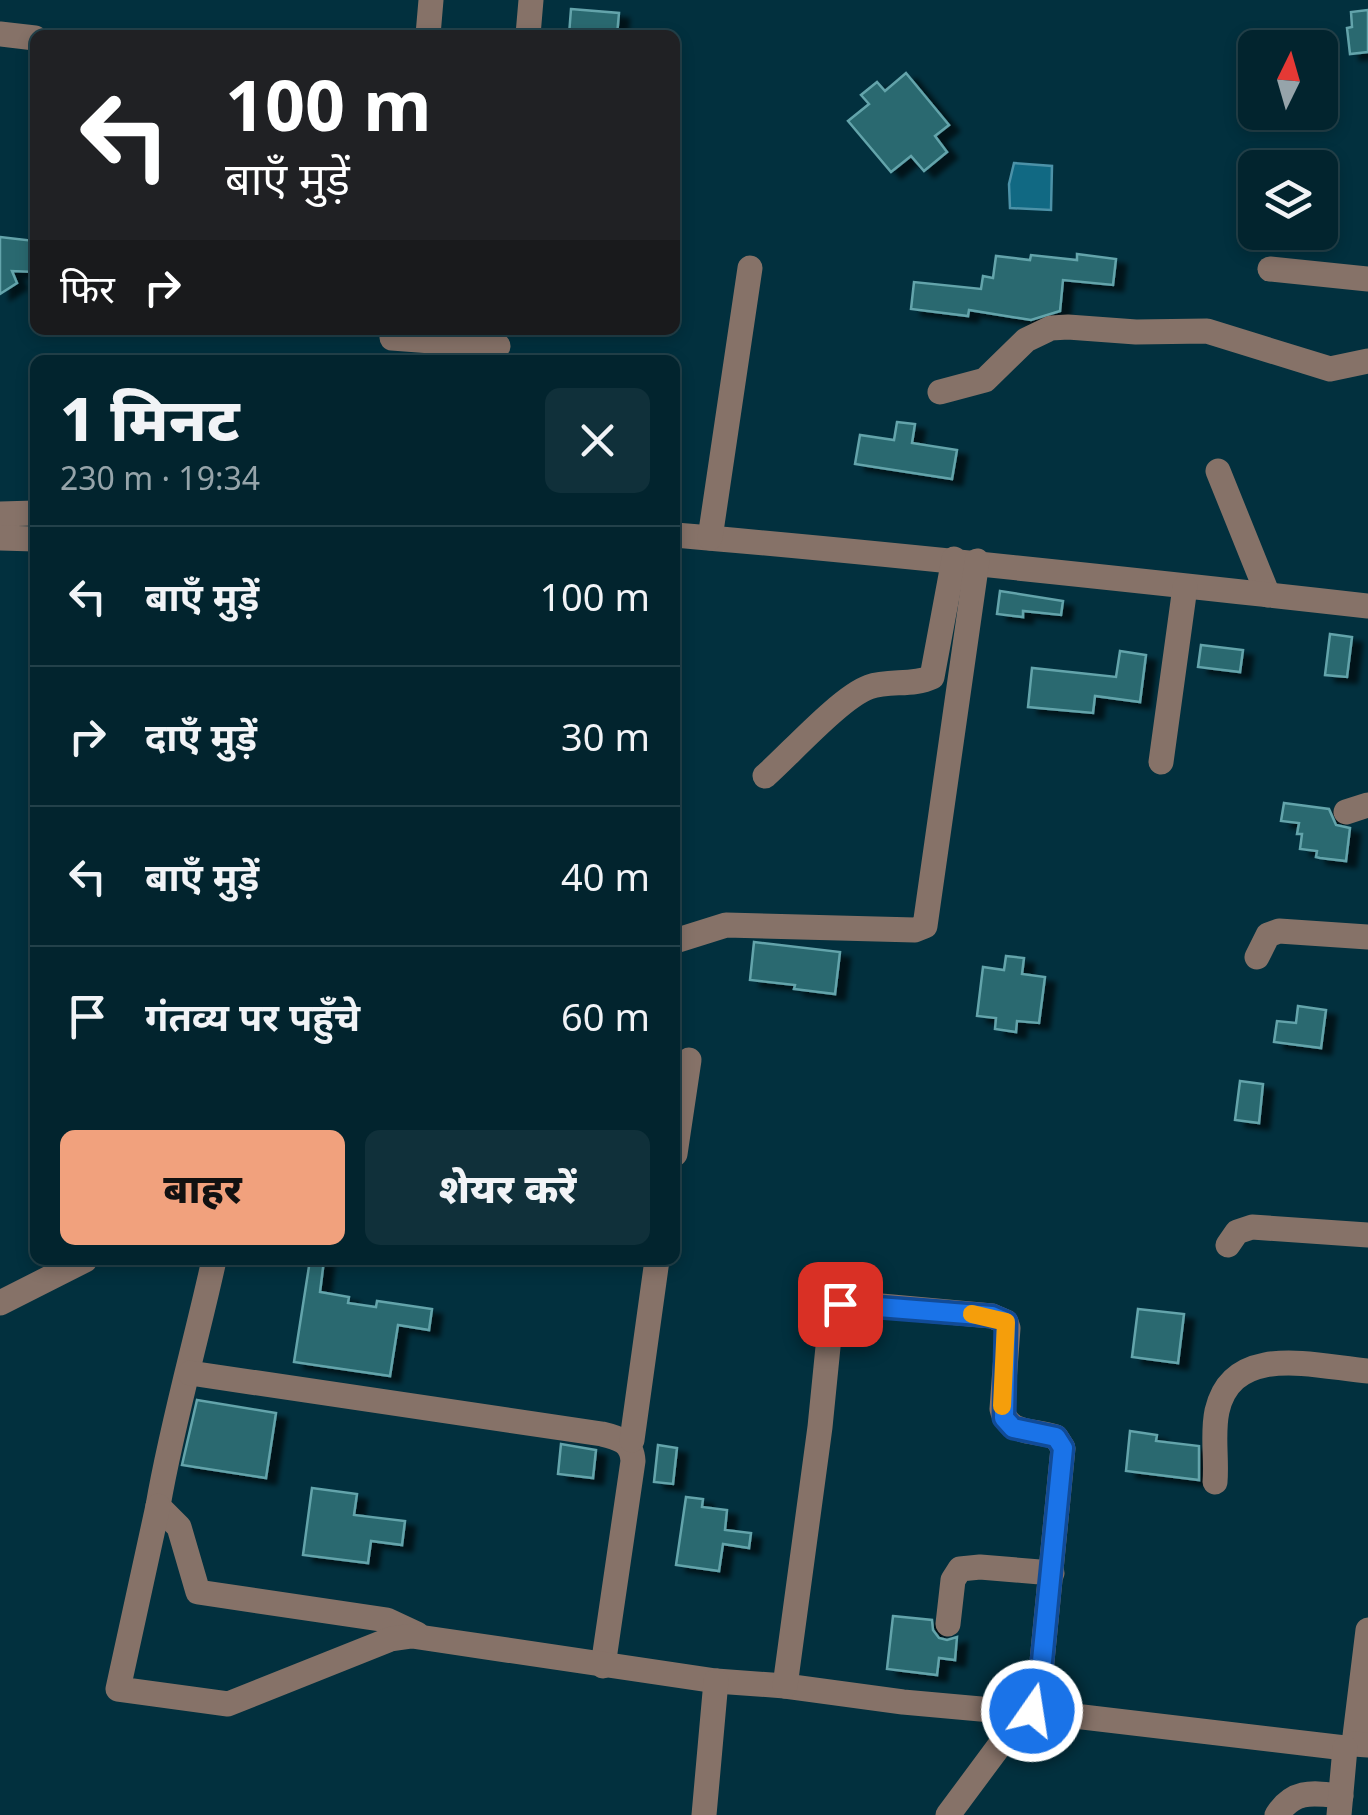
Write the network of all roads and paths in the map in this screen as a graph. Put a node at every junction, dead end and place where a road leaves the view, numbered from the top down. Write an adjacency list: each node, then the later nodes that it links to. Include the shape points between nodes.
1 (431, 0): 3 (street)
2 (531, 0): 4 (street)
3 (428, 30)
4 (528, 30)
5 (0, 34): 6 (street)
6 (30, 37)
7 (750, 268): 19 (street)
8 (1270, 269): 9 (street)
9 (1368, 279)
10 (391, 343): 11 (street)
11 (498, 345)
12 (1368, 361): 13 (street, via 1322,368 1206,331 1051,328 1026,340 985,380)
13 (940, 392)
14 (1218, 471): 23 (street)
15 (30, 513): 16 (street)
16 (0, 514)
17 (680, 535): 19 (street)
18 (0, 538): 20 (street)
19 (710, 538): 21 (street)
20 (30, 539)
21 (966, 560): 22 (street); 26 (street, via 932,677 860,690); 28 (street, via 925,926 726,925)
22 (1185, 588): 23 (street); 25 (street)
23 (1268, 595): 24 (street)
24 (1368, 606)
25 (1161, 762)
26 (766, 776)
27 (1368, 937): 29 (street, via 1279,931 1265,939)
28 (680, 939)
29 (1256, 958)
30 (689, 1060): 31 (street)
31 (680, 1120)
32 (1368, 1235): 33 (street, via 1252,1226)
33 (1228, 1245)
34 (75, 1265): 37 (street)
35 (213, 1265): 39 (street)
36 (656, 1265): 40 (street)
37 (0, 1304)
38 (1368, 1371): 41 (street, via 1270,1362 1249,1367 1229,1384 1218,1408)
39 (190, 1373): 42 (street); 47 (street, via 625,1442 634,1461)
40 (632, 1440)
41 (1214, 1482)
42 (158, 1506): 46 (street, via 179,1527 198,1592 387,1620); 46 (street, via 118,1689 228,1704 391,1639)
43 (1052, 1573): 44 (street, via 960,1570); 49 (street, via 1063,1448 1056,1437 1013,1428 1004,1418 1006,1322 835,1306); 50 (street)
44 (948, 1624)
45 (1368, 1630): 51 (street)
46 (421, 1636): 47 (street)
47 (602, 1666): 48 (street)
48 (716, 1681): 49 (street); 53 (street)
49 (785, 1686): 50 (street)
50 (1031, 1712): 51 (street); 54 (street)
51 (1356, 1746): 52 (street)
52 (1340, 1806): 55 (street, via 1301,1793)
53 (704, 1815)
54 (948, 1815)
55 (1277, 1815)

